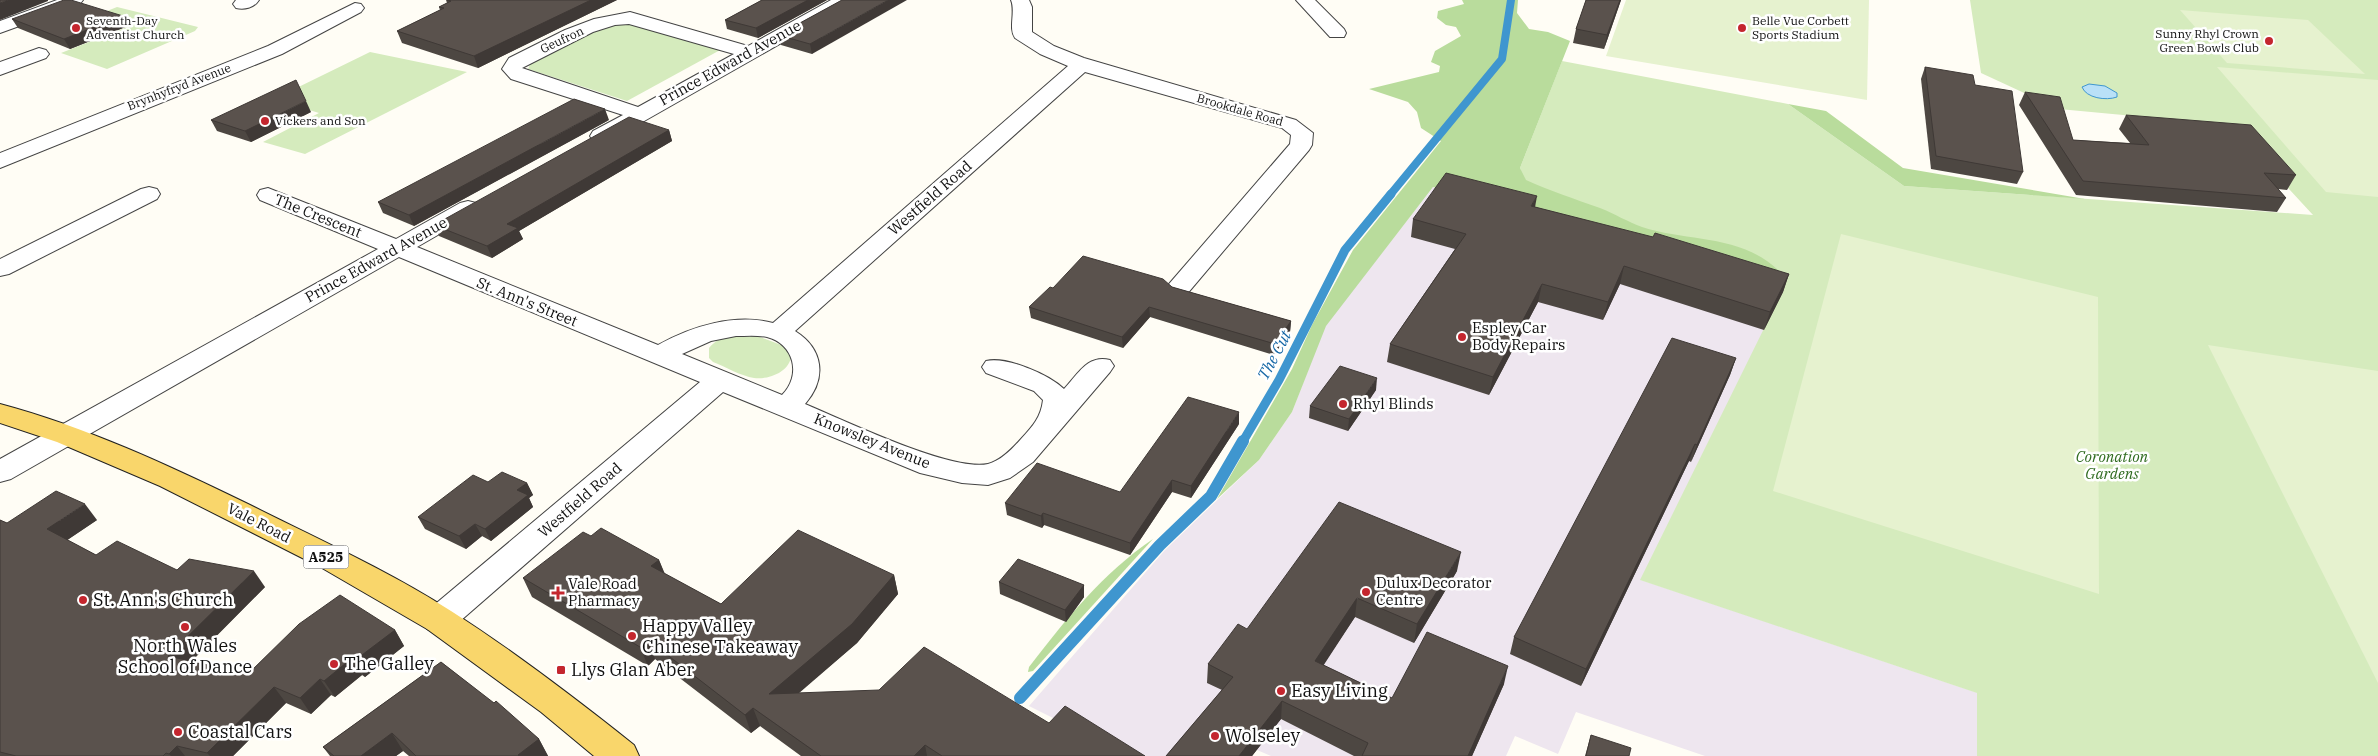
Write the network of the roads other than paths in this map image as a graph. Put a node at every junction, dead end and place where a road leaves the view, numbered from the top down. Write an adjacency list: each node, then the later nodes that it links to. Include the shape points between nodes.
1 (74, 0): 6 (street)
2 (844, 0): 8 (street, Prince Edward Avenue)
3 (1020, 0): 10 (street, Brookdale Road, via 1023,7 1022,34 1030,41)
4 (1305, 0): 7 (street)
5 (355, 8): 14 (street, Brynhyfryd Avenue, via 274,50)
6 (0, 26)
7 (1337, 33)
8 (748, 52): 12 (street, Prince Edward Avenue); 12 (street, Geufron, via 630,18 613,18 516,62 512,69 518,75)
9 (39, 54): 11 (street)
10 (1082, 64): 20 (street, Brookdale Road, via 1289,124 1302,133 1301,145); 21 (street, Westfield Road)
11 (0, 69)
12 (640, 114): 13 (street, Prince Edward Avenue)
13 (579, 148)
14 (0, 161)
15 (149, 194): 19 (street)
16 (268, 195): 18 (street, The Crescent)
17 (484, 200): 18 (street, Prince Edward Avenue)
18 (396, 248): 22 (street, St. Ann's Street); 29 (street, Prince Edward Avenue)
19 (0, 269)
20 (1178, 289)
21 (778, 332): 22 (street, via 731,328 680,343); 26 (street, via 795,342 806,356 808,372 802,389)
22 (659, 356): 25 (street)
23 (1100, 366): 28 (street, Knowsley Avenue)
24 (996, 367): 28 (street, via 1044,385 1057,398)
25 (720, 380): 26 (street); 31 (street, Westfield Road)
26 (787, 406): 28 (street, Knowsley Avenue, via 930,466 976,476 998,472 1019,461)
27 (0, 413): 29 (main road, Vale Road / A525)
28 (1056, 416)
29 (67, 435): 30 (street, Prince Edward Avenue); 31 (main road, Vale Road / A525, via 171,479 333,560)
30 (0, 472)
31 (439, 620): 32 (main road, Vale Road / A525, via 554,702)
32 (621, 756)

